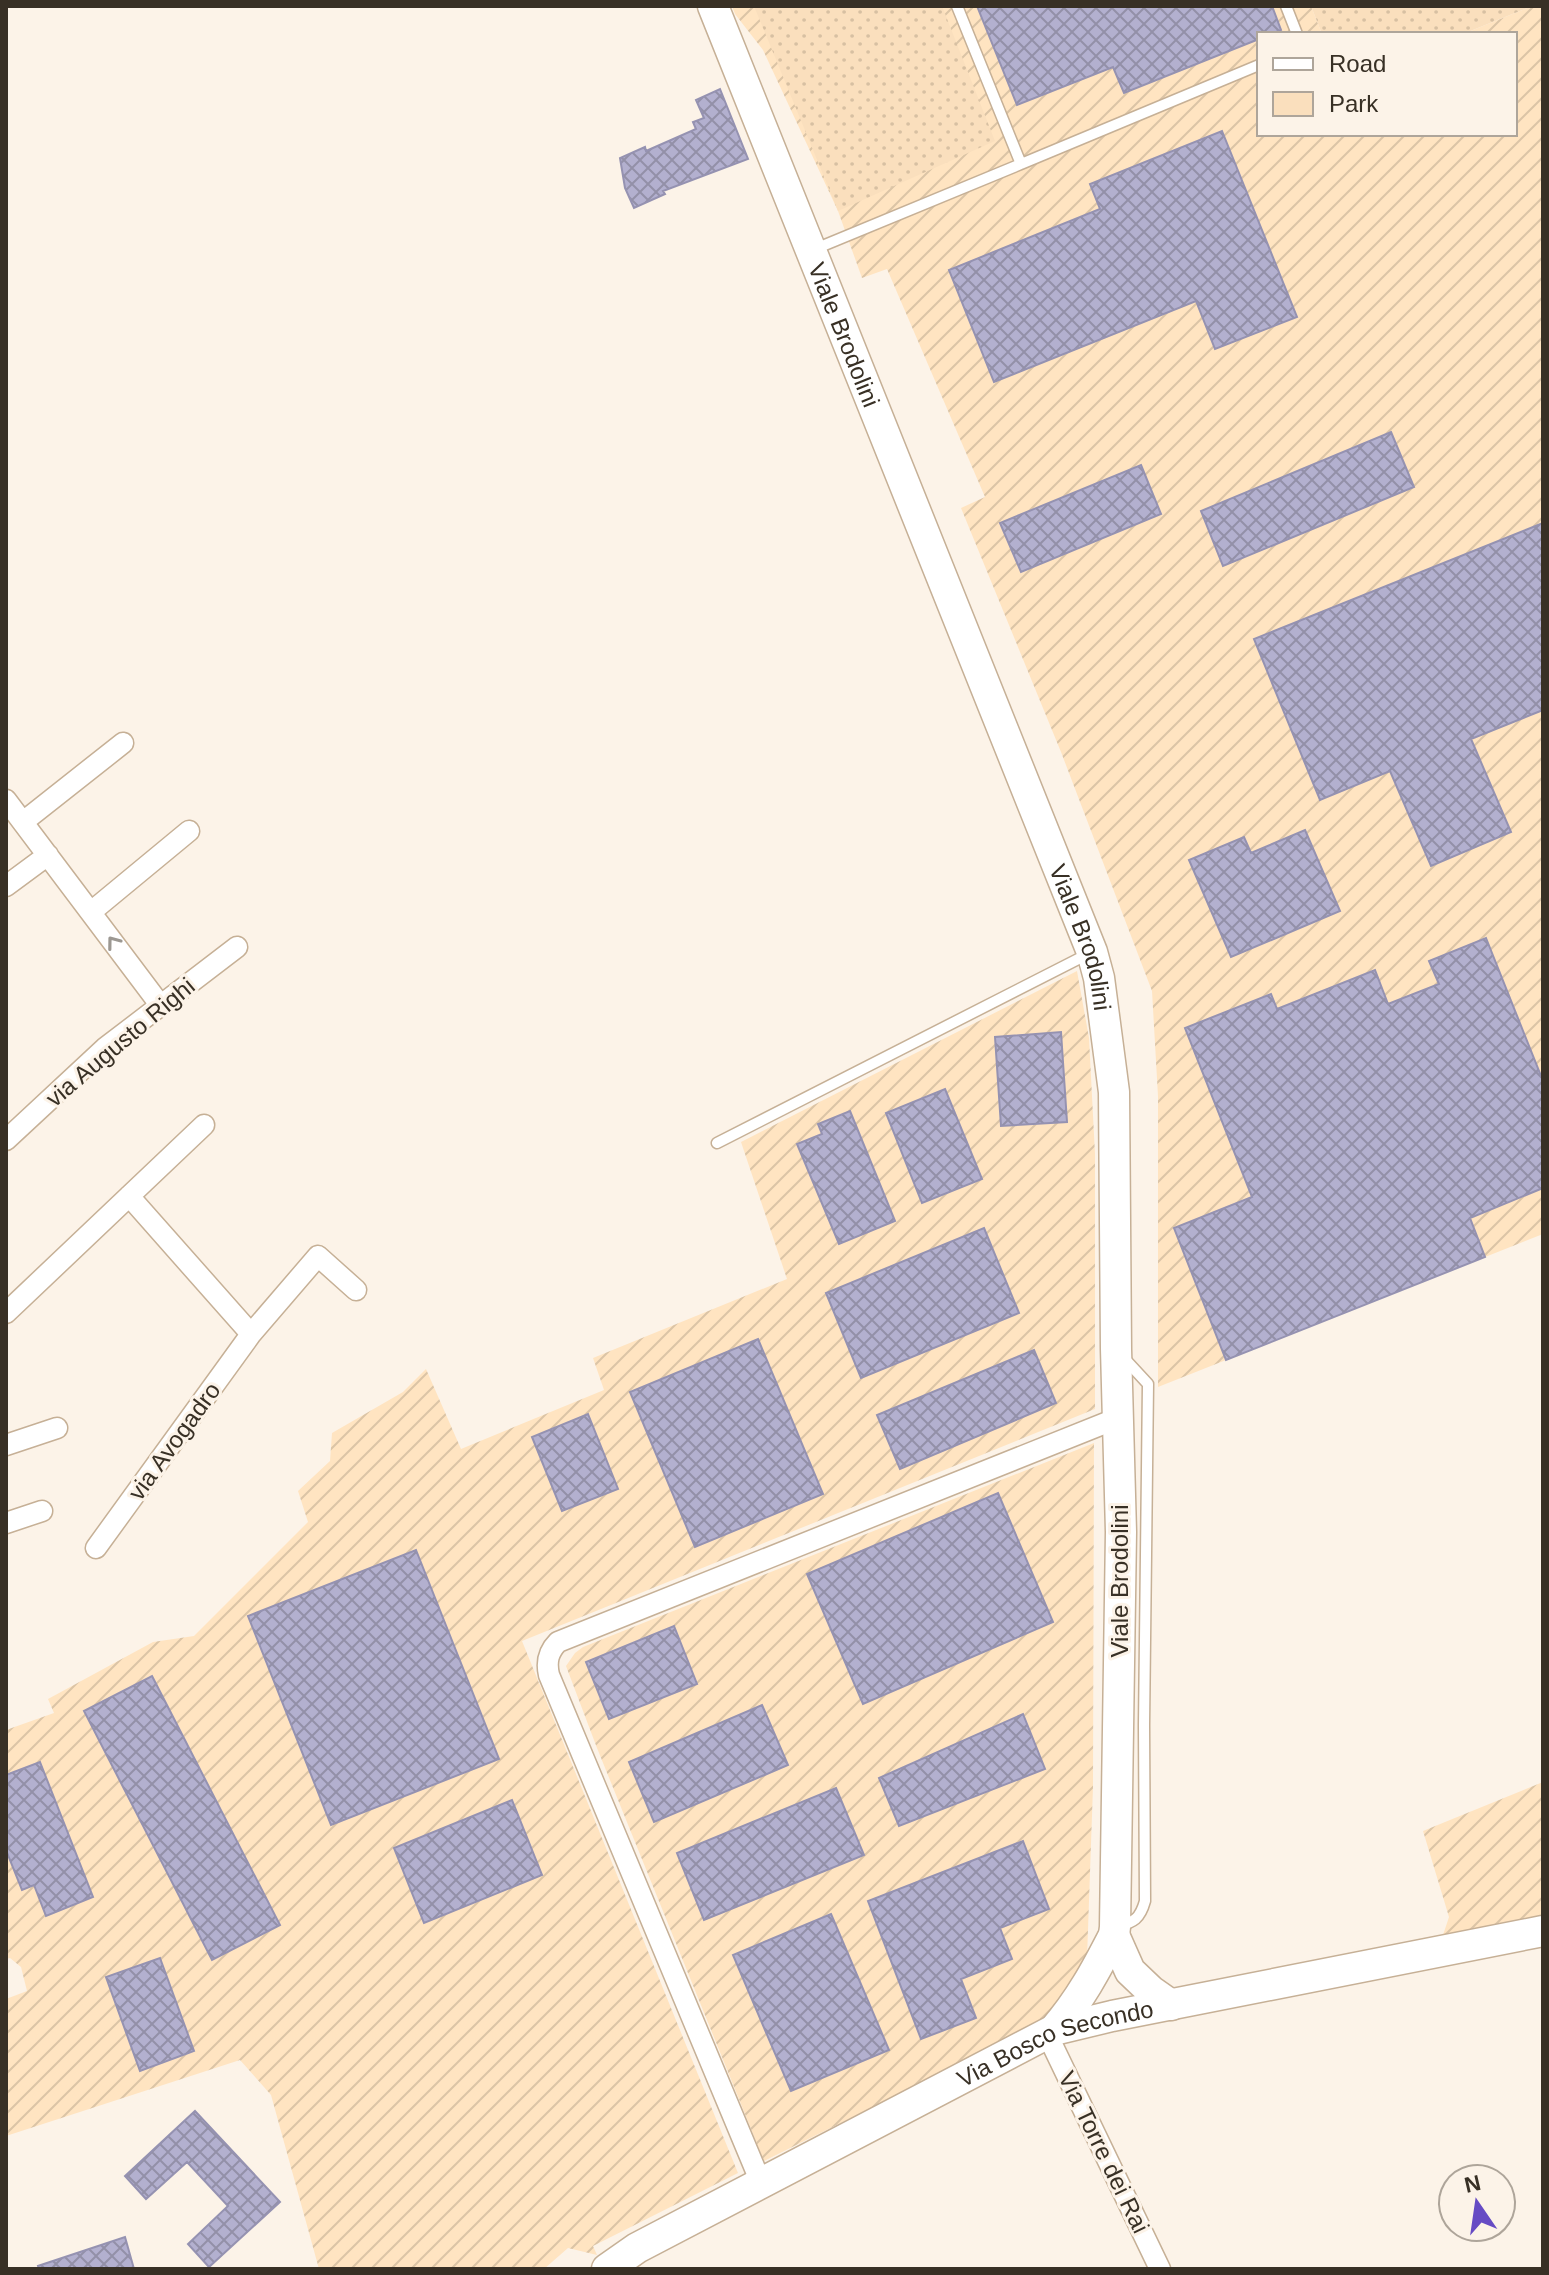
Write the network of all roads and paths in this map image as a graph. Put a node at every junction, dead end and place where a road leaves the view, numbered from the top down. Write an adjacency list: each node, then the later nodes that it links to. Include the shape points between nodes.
1 (713, 6): 7 (street, Viale Brodolini)
2 (957, 6): 6 (lane)
3 (1286, 6): 4 (lane)
4 (1296, 32)
5 (1257, 66): 6 (lane)
6 (1021, 164): 7 (lane)
7 (811, 251): 16 (street, Viale Brodolini)
8 (123, 743): 10 (street)
9 (6, 800): 10 (street)
10 (23, 822): 12 (street)
11 (189, 831): 14 (street)
12 (48, 855): 13 (street); 14 (street)
13 (6, 886)
14 (91, 912): 17 (street, one-way to 14)
15 (237, 947): 17 (street, via Augusto Righi)
16 (1092, 952): 20 (lane); 25 (street, Viale Brodolini, via 1114,1092)
17 (158, 1006): 19 (street, via Augusto Righi)
18 (204, 1125): 21 (street)
19 (6, 1140)
20 (717, 1143)
21 (129, 1196): 23 (street); 24 (street)
22 (356, 1290): 24 (street, via Avogadro, via 318,1256)
23 (6, 1313)
24 (251, 1334): 31 (street, via Avogadro)
25 (1116, 1349): 26 (street, Viale Brodolini); 33 (lane, via 1148,1384 1148,1400 1145,1901 1141,1916)
26 (1118, 1418): 33 (street, Viale Brodolini); 41 (street, via 551,1649 549,1675)
27 (57, 1428): 28 (street)
28 (6, 1445)
29 (42, 1511): 30 (street)
30 (6, 1523)
31 (96, 1548)
32 (1543, 1917): 35 (street, via 1517,1927)
33 (1114, 1931): 36 (street); 37 (street)
34 (1543, 1931): 35 (street, Via Bosco Secondo)
35 (1504, 1940): 38 (street, Via Bosco Secondo)
36 (1130, 1971): 38 (street); 39 (street)
37 (1093, 1977): 39 (street); 40 (street)
38 (1171, 2005): 39 (street, Via Bosco Secondo)
39 (1115, 2016): 40 (street, Via Bosco Secondo)
40 (1051, 2032): 41 (street, Via Bosco Secondo); 43 (street, Via Torre dei Rai)
41 (761, 2183): 42 (street, Via Bosco Secondo)
42 (607, 2269)
43 (1160, 2269)

